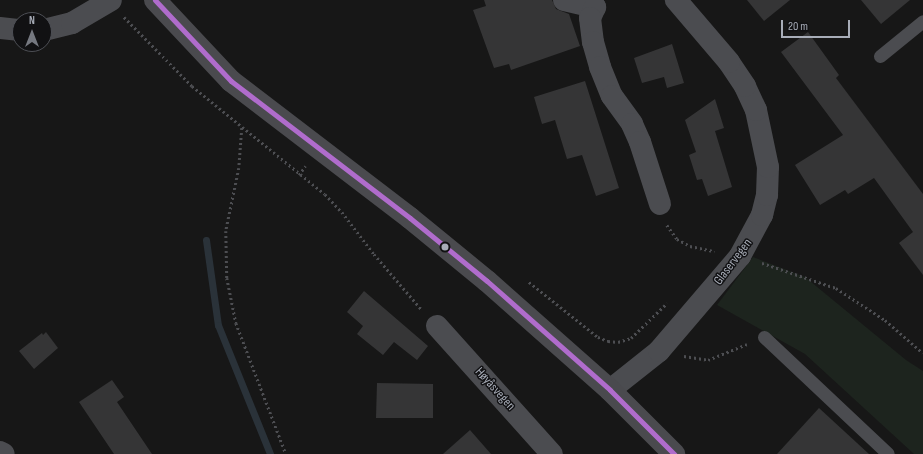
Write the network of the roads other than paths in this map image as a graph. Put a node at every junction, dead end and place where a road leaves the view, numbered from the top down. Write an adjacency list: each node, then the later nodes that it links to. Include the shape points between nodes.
1 (111, 0): 7 (street, via 72,23)
2 (155, 0): 13 (street, via 231,80 410,218 487,281)
3 (676, 0): 13 (street, Glaservegen, via 729,62 745,86 764,136 768,167 766,195 762,215 740,256 659,351)
4 (585, 2): 10 (street, via 590,18 592,42 600,67 612,96 632,124 640,142)
5 (923, 21): 9 (lane)
6 (0, 28): 8 (street)
7 (52, 28)
8 (12, 29)
9 (880, 56)
10 (660, 204)
11 (437, 326): 16 (street, Høyåsvegen)
12 (764, 337): 18 (lane)
13 (610, 390): 17 (street)
14 (0, 452): 15 (street)
15 (4, 454)
16 (552, 454)
17 (674, 454)
18 (888, 454)

